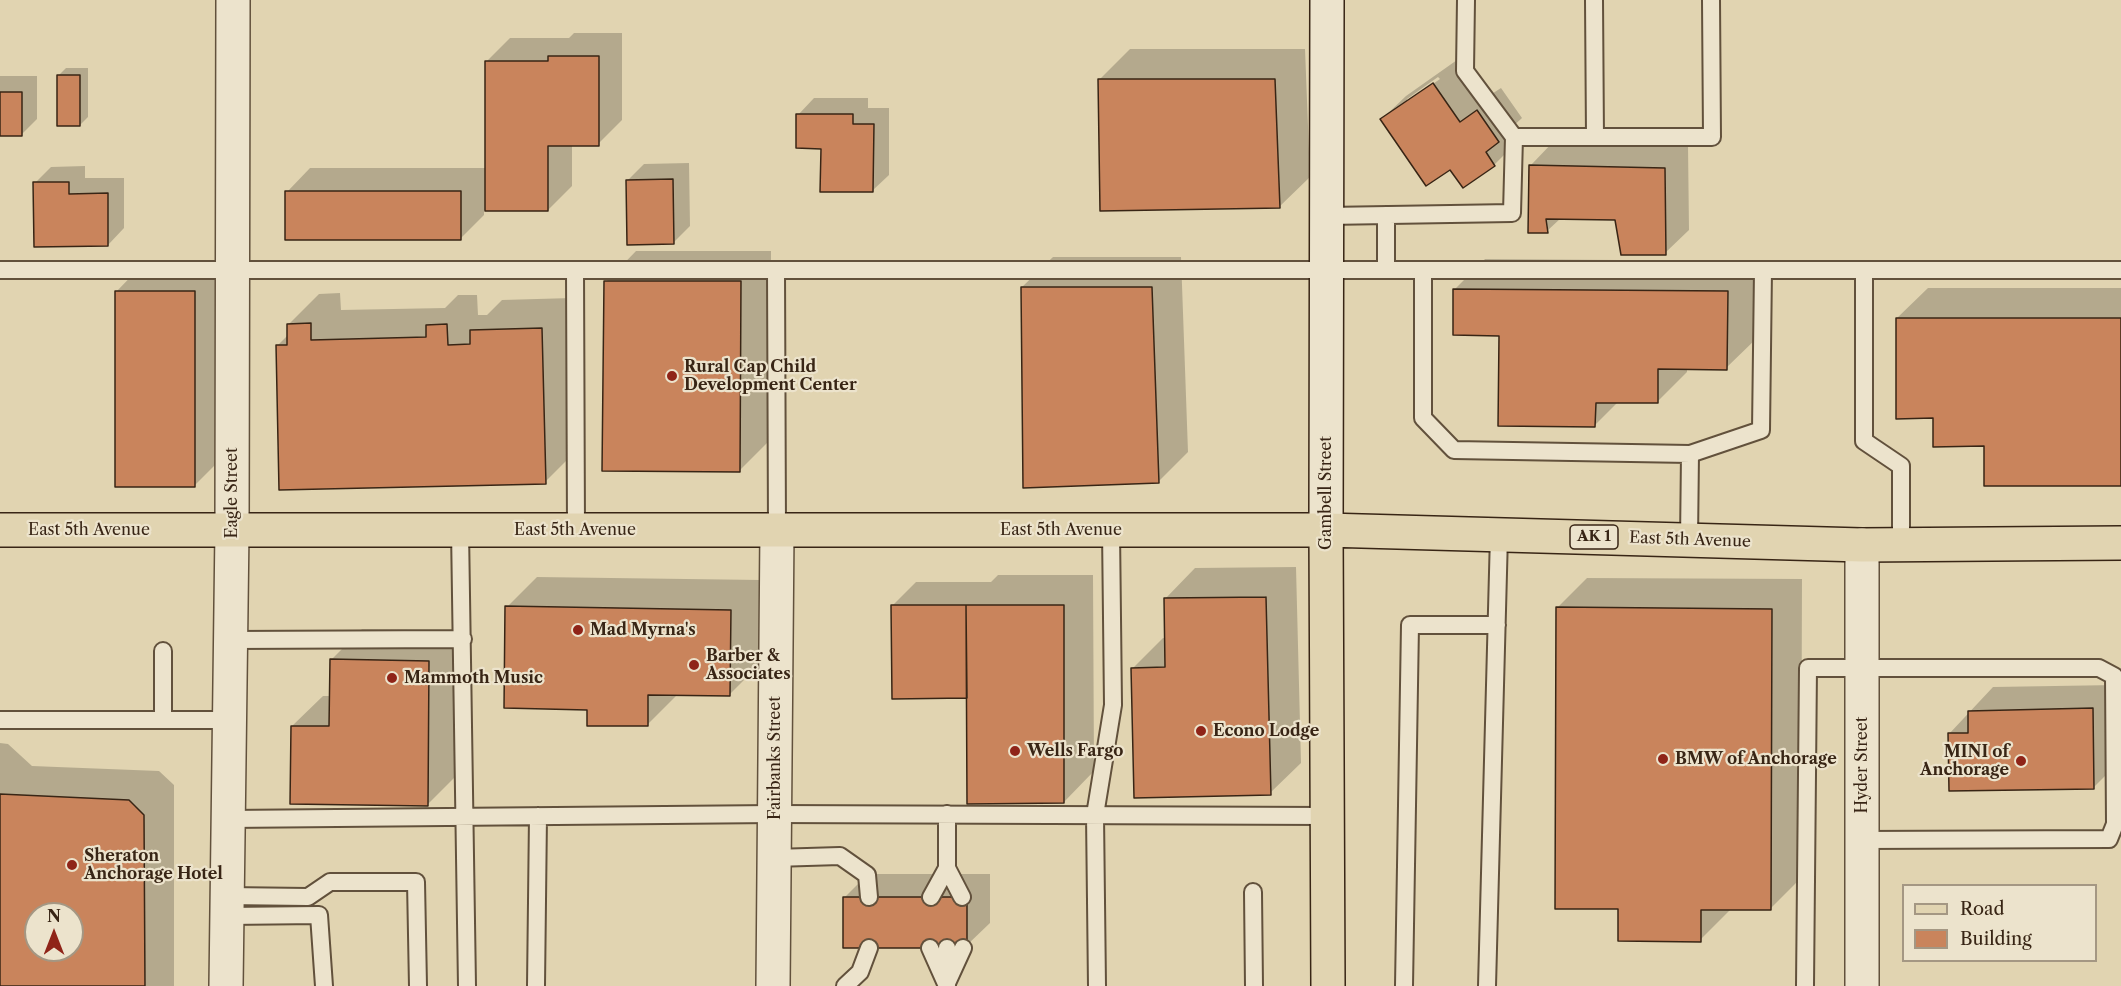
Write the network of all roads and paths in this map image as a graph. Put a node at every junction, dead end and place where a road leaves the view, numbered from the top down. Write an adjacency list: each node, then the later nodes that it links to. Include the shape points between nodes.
1 (233, 0): 11 (street, Eagle Street)
2 (1328, 0): 9 (street, Gambell Street)
3 (1466, 0): 6 (lane, via 1465,71)
4 (1594, 0): 7 (lane)
5 (1711, 0): 7 (lane, via 1712,137)
6 (1514, 137): 7 (lane); 8 (lane, via 1512,213)
7 (1595, 137)
8 (1386, 215): 9 (lane); 15 (lane)
9 (1327, 216): 14 (street, Gambell Street)
10 (0, 270): 11 (lane)
11 (232, 270): 12 (lane); 22 (street, Eagle Street)
12 (575, 270): 13 (lane); 24 (lane)
13 (776, 270): 14 (lane); 25 (lane)
14 (1326, 270): 15 (lane); 27 (street, Gambell Street)
15 (1386, 270): 16 (lane)
16 (1423, 270): 17 (lane); 20 (lane, via 1423,418 1454,450)
17 (1763, 270): 18 (lane); 20 (lane, via 1761,430)
18 (1864, 270): 19 (lane); 31 (lane, via 1863,441 1901,466)
19 (2121, 270)
20 (1690, 454): 29 (lane)
21 (0, 530): 22 (main road, East 5th Avenue)
22 (232, 530): 23 (main road, East 5th Avenue); 35 (street, Eagle Street)
23 (460, 530): 24 (main road, East 5th Avenue); 34 (lane)
24 (576, 530): 25 (main road, East 5th Avenue)
25 (777, 530): 26 (main road, East 5th Avenue); 41 (street, Fairbanks Street)
26 (1111, 530): 27 (main road, East 5th Avenue); 43 (lane, via 1113,705)
27 (1326, 530): 28 (main road, East 5th Avenue / AK 1); 45 (main road, Gambell Street)
28 (1499, 535): 29 (main road, East 5th Avenue / AK 1); 33 (lane)
29 (1689, 540): 32 (main road, East 5th Avenue / AK 1)
30 (2121, 543): 31 (main road, East 5th Avenue / AK 1)
31 (1901, 544): 32 (main road, East 5th Avenue / AK 1)
32 (1862, 545): 37 (street, Hyder Street)
33 (1497, 625): 66 (lane, via 1410,625); 67 (lane)
34 (463, 639): 35 (lane); 46 (lane)
35 (230, 640): 40 (street, Eagle Street)
36 (163, 651): 39 (lane)
37 (1862, 668): 48 (street, Hyder Street); 48 (lane, via 2099,669 2114,676 2115,824 2109,839); 68 (lane, via 1808,668)
38 (0, 720): 39 (lane)
39 (163, 720): 40 (lane)
40 (229, 720): 47 (street, Eagle Street)
41 (774, 814): 42 (lane); 44 (lane); 49 (street, Fairbanks Street)
42 (947, 814): 43 (lane); 50 (lane)
43 (1095, 815): 45 (lane); 63 (lane)
44 (538, 816): 46 (lane); 60 (lane)
45 (1327, 816): 65 (main road, Gambell Street)
46 (464, 817): 47 (lane); 59 (lane)
47 (228, 819): 53 (street, Eagle Street)
48 (1862, 840): 69 (street, Hyder Street)
49 (774, 858): 52 (lane, via 840,856 867,875); 61 (street, Fairbanks Street)
50 (946, 868): 50 (lane, via 947,897)
51 (1253, 892): 64 (lane)
52 (869, 897)
53 (227, 906): 56 (street, Eagle Street); 57 (lane, via 319,915); 58 (lane, via 308,897 330,882 416,882)
54 (869, 948): 62 (lane, via 860,972)
55 (947, 984): 55 (lane, via 946,948)
56 (226, 986)
57 (324, 986)
58 (418, 986)
59 (467, 986)
60 (536, 986)
61 (773, 986)
62 (845, 986)
63 (1097, 986)
64 (1254, 986)
65 (1328, 986)
66 (1404, 986)
67 (1487, 986)
68 (1804, 986)
69 (1862, 986)

